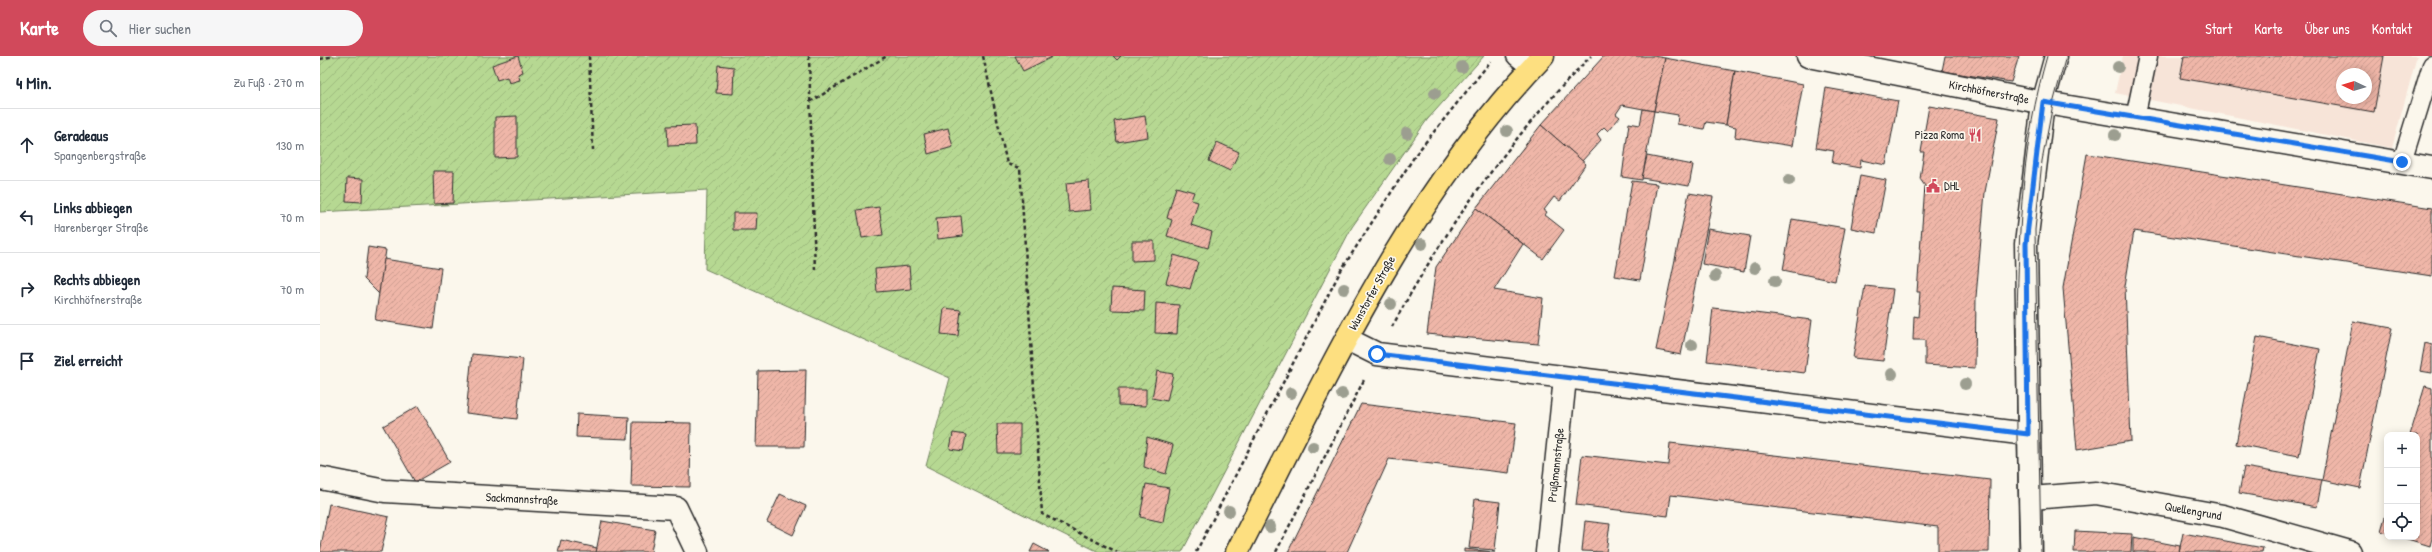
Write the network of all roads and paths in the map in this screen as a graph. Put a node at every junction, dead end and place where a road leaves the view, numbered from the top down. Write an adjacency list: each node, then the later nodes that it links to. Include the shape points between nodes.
1 (334, 56): 10 (path)
2 (589, 56): 16 (path)
3 (809, 56): 13 (path)
4 (887, 56): 13 (path)
5 (983, 56): 27 (path, via 1007,164 1020,168 1042,514)
6 (1591, 56): 21 (path, via 1561,87 1496,165 1418,278)
7 (1808, 56): 14 (street, Kirchhöfnerstraße)
8 (2056, 56): 14 (street)
9 (2148, 56): 15 (lane)
10 (320, 59)
11 (1530, 60): 20 (main road, Wunstorfer Straße, via 1426,204 1389,261)
12 (2432, 65): 17 (lane)
13 (809, 102): 19 (path)
14 (2043, 102): 15 (street, Kirchhöfnerstraße); 23 (street, via 2026,244)
15 (2135, 118): 17 (street, Kirchhöfnerstraße)
16 (594, 150)
17 (2402, 162): 18 (street, Kirchhöfnerstraße)
18 (2432, 168)
19 (815, 273)
20 (1347, 339): 21 (street); 28 (main road, Wunstorfer Straße)
21 (1377, 354): 22 (street); 29 (path)
22 (1565, 378): 23 (street); 30 (street, Prüßmannstraße)
23 (2028, 434): 25 (street)
24 (320, 478): 26 (street, Sackmannstraße, via 385,492 676,508)
25 (2031, 498): 31 (street); 32 (street, Quellengrund, via 2096,493 2223,516)
26 (697, 552)
27 (1117, 552)
28 (1237, 552)
29 (1276, 552)
30 (1547, 552)
31 (2031, 552)
32 (2350, 552)

